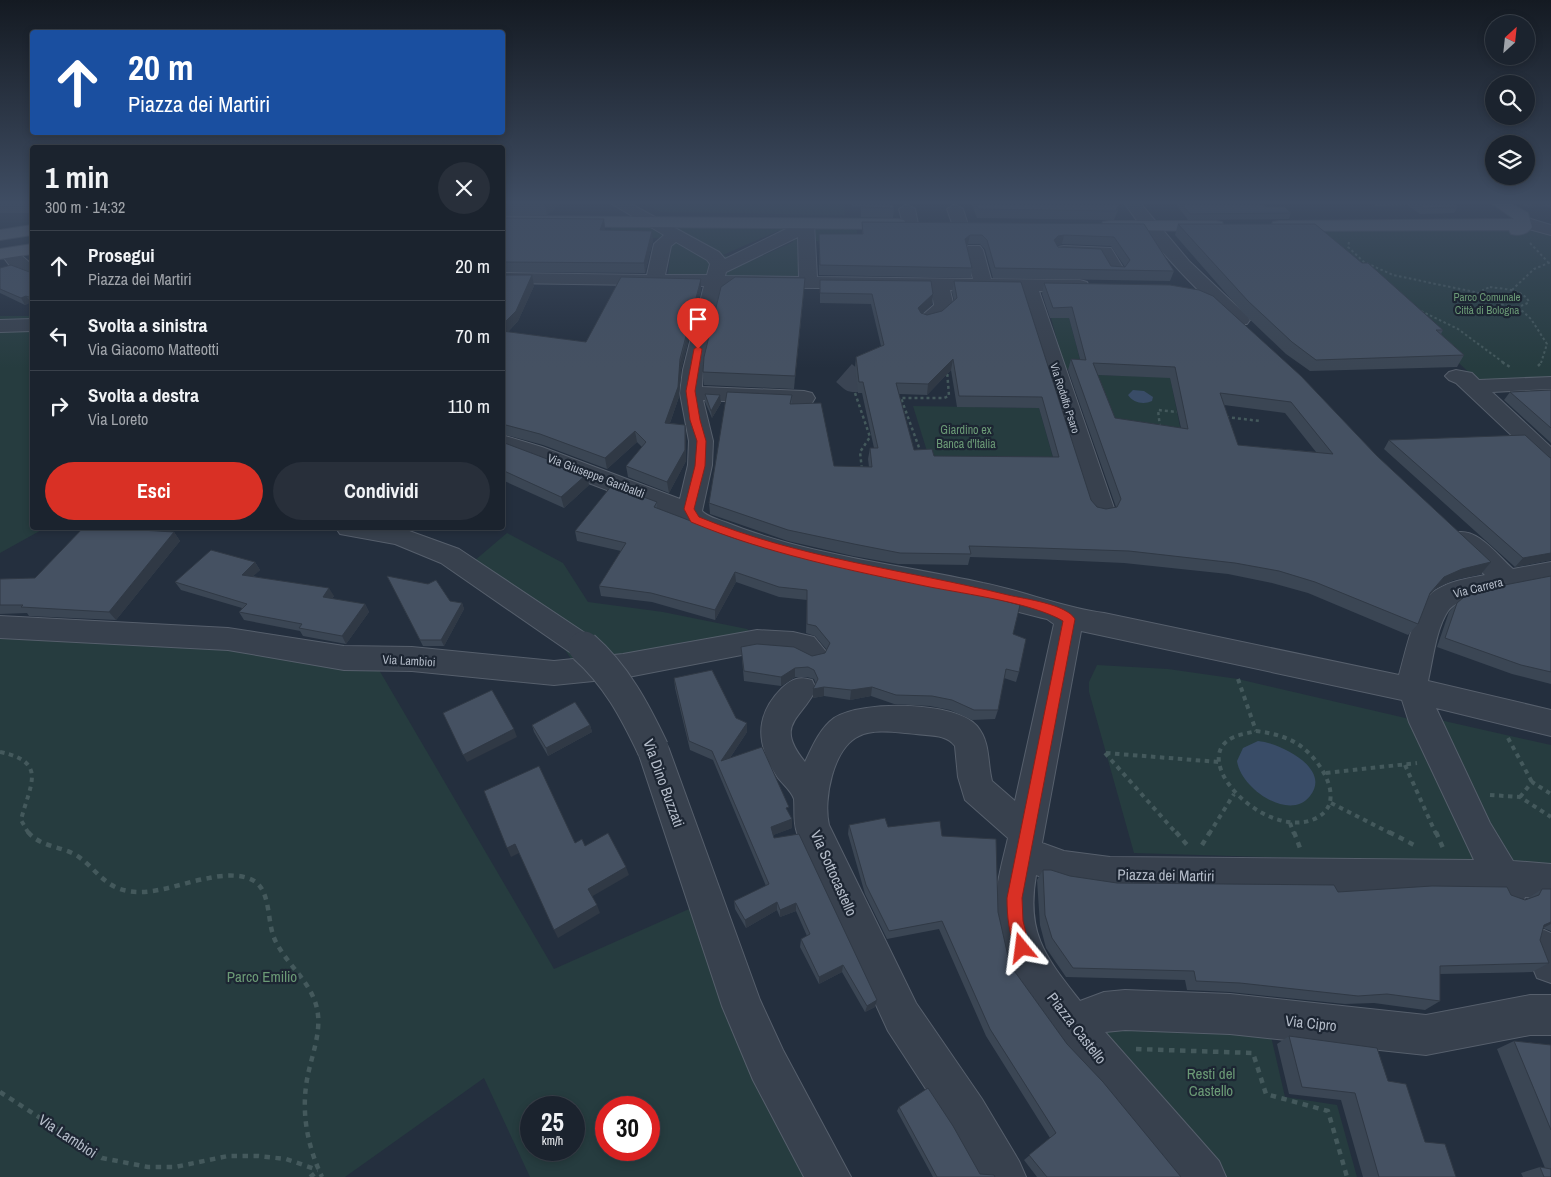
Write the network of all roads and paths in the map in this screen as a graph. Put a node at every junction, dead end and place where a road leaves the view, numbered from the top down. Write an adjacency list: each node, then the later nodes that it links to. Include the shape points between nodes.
1 (10, 259): 11 (street)
2 (660, 259): 17 (street)
3 (716, 259): 14 (street, via 719,263)
4 (745, 259): 14 (street)
5 (807, 259): 18 (street)
6 (977, 259): 20 (street)
7 (1107, 259): 21 (street, via 1112,282)
8 (1177, 259): 12 (street)
9 (1361, 259): 13 (path)
10 (1550, 262): 22 (path, via 1534,269)
11 (30, 270)
12 (1187, 270): 24 (street); 24 (street, via 1180,287)
13 (1380, 270): 16 (path); 23 (path)
14 (718, 274): 17 (street); 18 (street); 35 (street, via 694,366)
15 (505, 278): 17 (street)
16 (1381, 278)
17 (655, 280)
18 (808, 282): 19 (street)
19 (939, 284): 20 (street); 27 (street, via 944,308)
20 (984, 285): 21 (street)
21 (1028, 286): 46 (street, Via Rodolfo Psaro)
22 (1512, 290): 23 (path, via 1490,287 1484,290); 25 (path, via 1529,302)
23 (1484, 294): 25 (path, via 1498,303)
24 (1217, 301): 30 (street)
25 (1518, 306): 32 (path, via 1547,344 1543,361)
26 (1415, 308): 33 (path, via 1458,329 1497,355)
27 (928, 320)
28 (30, 325): 29 (street)
29 (0, 326)
30 (1251, 332)
31 (946, 364): 44 (path, via 949,396 901,398)
32 (1532, 371)
33 (1516, 373)
34 (1551, 383): 43 (street, via 1464,381)
35 (691, 393): 37 (street); 47 (street, via 701,441 700,466)
36 (855, 393): 45 (path, via 870,438 860,452)
37 (804, 398)
38 (1178, 412): 41 (path, via 1158,410)
39 (1219, 416): 40 (path)
40 (1260, 421)
41 (1160, 427)
42 (505, 443): 47 (street, Via Giuseppe Garibaldi)
43 (1551, 460)
44 (923, 461)
45 (863, 478)
46 (1102, 511)
47 (689, 512): 51 (street, Via Giuseppe Garibaldi, via 702,523 813,559 984,593 1055,611)
48 (1444, 521): 50 (street)
49 (362, 530): 87 (street, Via Dino Buzzati, bridge, via 399,536 450,556 584,647 613,675 653,749 742,1006 768,1065)
50 (1535, 580): 54 (street, Via Carrera, via 1463,590 1447,596 1439,602)
51 (1069, 619): 54 (street, Via Giuseppe Garibaldi); 72 (street)
52 (0, 626): 53 (street, Via Lambioi, via 228,639 344,658 412,659 554,673 623,666 757,641 794,643)
53 (813, 654)
54 (1420, 656): 57 (street, Via Giuseppe Garibaldi); 61 (street, via 1425,722)
55 (1238, 679): 58 (path)
56 (801, 689): 66 (street, via 782,707 775,735 782,758)
57 (1551, 723)
58 (1256, 731): 62 (path, via 1241,732 1228,739 1221,749); 64 (path, via 1280,736 1303,748)
59 (1506, 735): 65 (path)
60 (0, 752): 84 (path, via 28,760 32,789 21,820 30,835 38,842 82,858 102,879 117,888 135,892 220,877 238,877 255,882 264,894 273,936 314,996 318,1016 306,1081 304,1121)
61 (1443, 760): 63 (path); 79 (street, via 1478,834)
62 (1219, 762): 67 (path, via 1223,778); 74 (path, via 1105,753)
63 (1405, 765): 64 (path); 77 (path)
64 (1326, 773): 69 (path, via 1332,789)
65 (1532, 782): 68 (path); 70 (path, via 1520,797)
66 (811, 794): 72 (street, Via Sottocastello, via 823,761 846,726 865,721 940,723 968,736 974,750 977,789); 88 (street, Via Sottocastello, via 814,833 902,1017 967,1114)
67 (1234, 794): 71 (path, via 1269,818); 73 (path)
68 (1551, 794)
69 (1330, 803): 71 (path, via 1322,815 1308,822); 76 (path)
70 (1551, 817)
71 (1290, 823): 75 (path)
72 (1024, 843): 79 (street, Piazza dei Martiri, via 1081,872); 81 (street, Piazza Castello, via 1014,909 1018,936 1026,960)
73 (1201, 847)
74 (1190, 848)
75 (1300, 849)
76 (1424, 850)
77 (1446, 854)
78 (1551, 881): 79 (street, Piazza dei Martiri)
79 (1508, 887)
80 (1551, 1015): 81 (street, Via Cipro, via 1530,1015 1426,1035 1230,1014 1125,1010 1104,1012 1086,1019)
81 (1076, 1030): 89 (street, Piazza Castello)
82 (1129, 1049): 90 (path, via 1253,1053 1266,1094 1328,1111)
83 (0, 1092): 84 (path, Via Lambioi, via 102,1158 148,1167 175,1167 228,1156 258,1156)
84 (319, 1170): 85 (path); 86 (path)
85 (310, 1177)
86 (322, 1177)
87 (828, 1177)
88 (1003, 1177)
89 (1202, 1177)
90 (1347, 1177)

